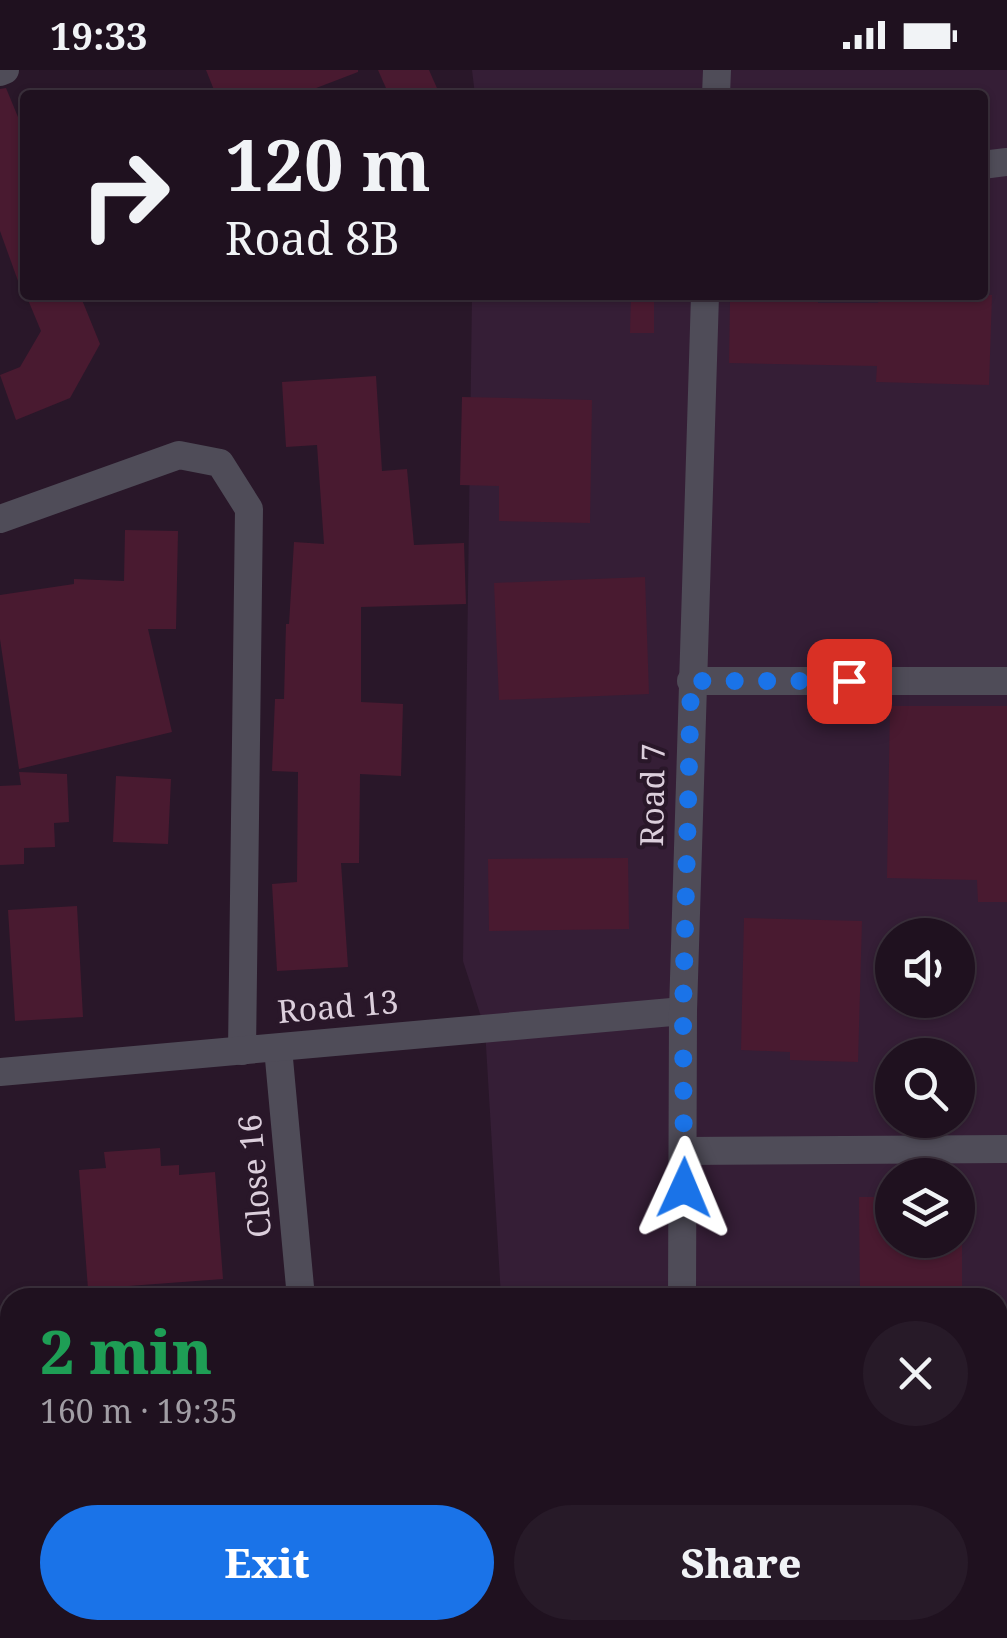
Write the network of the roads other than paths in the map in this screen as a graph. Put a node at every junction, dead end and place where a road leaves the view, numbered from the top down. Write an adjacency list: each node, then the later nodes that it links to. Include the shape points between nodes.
1 (705, 300): 3 (street, Road 7)
2 (0, 519): 7 (street, via 179,455 220,463 248,509)
3 (691, 681): 4 (street); 5 (street, Road 7)
4 (1007, 681)
5 (683, 1012): 6 (street, Road 13); 10 (street, Road 7)
6 (278, 1048): 7 (street, Road 13); 11 (street, Close 16)
7 (242, 1051): 8 (street, Road 13)
8 (0, 1072)
9 (1007, 1149): 10 (street)
10 (685, 1151): 12 (street, Road 7)
11 (300, 1288)
12 (682, 1288)

